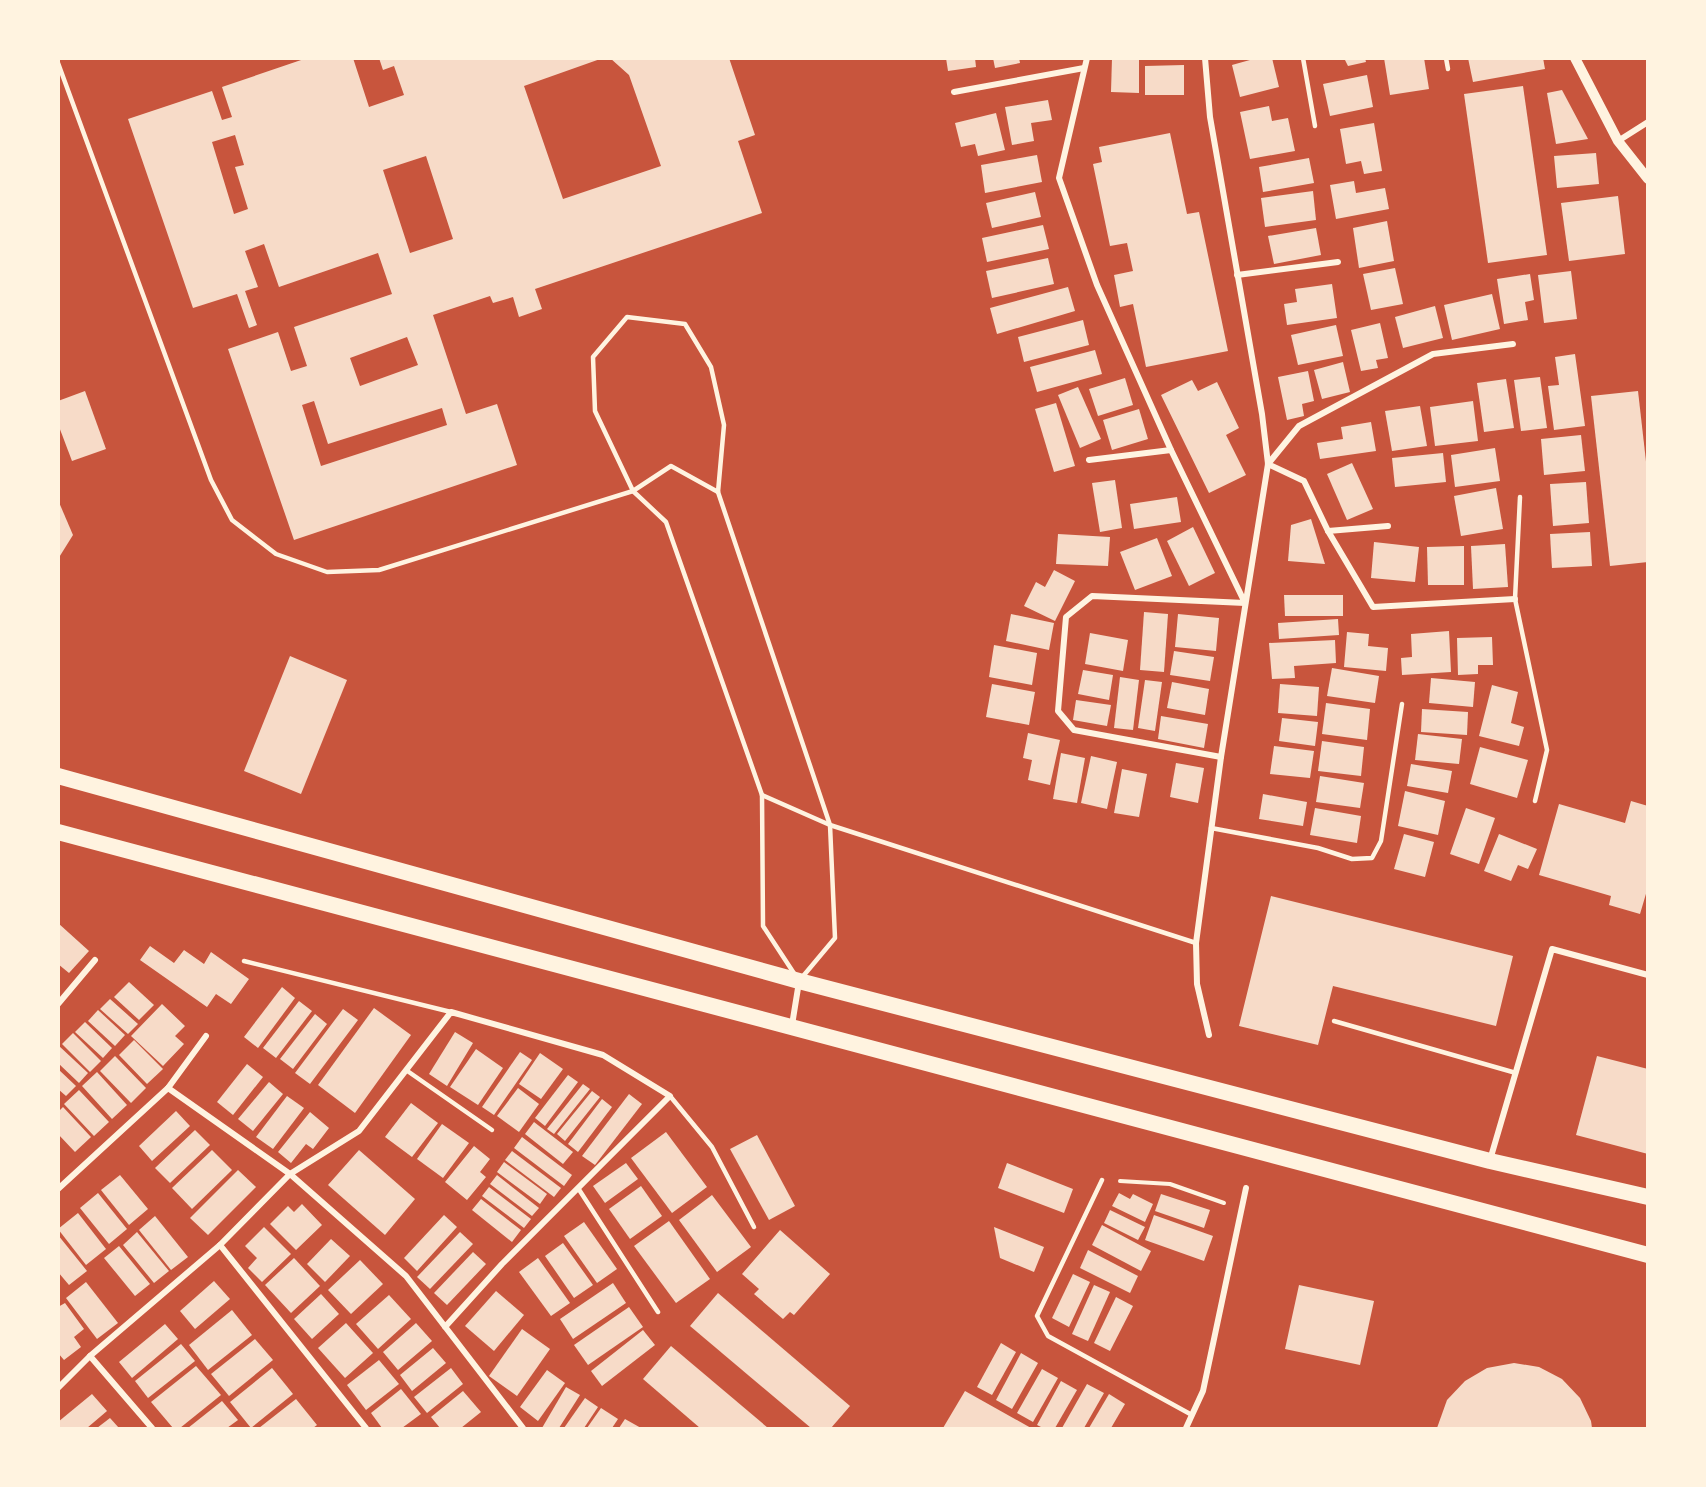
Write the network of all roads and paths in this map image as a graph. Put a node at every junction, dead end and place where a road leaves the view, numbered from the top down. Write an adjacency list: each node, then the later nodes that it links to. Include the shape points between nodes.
1 (1087, 58): 7 (street)
2 (1205, 58): 15 (street, via 1209,117)
3 (1303, 58): 11 (lane)
4 (1446, 58): 8 (lane)
5 (1575, 58): 12 (street)
6 (58, 63): 20 (lane, via 211,480 232,520 276,554 327,572 379,570)
7 (1084, 68): 9 (street); 17 (street, via 1059,178 1097,285)
8 (1448, 69)
9 (954, 92)
10 (1647, 122): 12 (street)
11 (1315, 126)
12 (1618, 141): 13 (street)
13 (1647, 179)
14 (1338, 262): 15 (street)
15 (1237, 275): 19 (street)
16 (1513, 344): 19 (street, via 1433,354 1299,426)
17 (1171, 450): 18 (street); 26 (street)
18 (1089, 460)
19 (1268, 464): 24 (street, via 1304,481); 26 (street)
20 (633, 491): 21 (lane, via 671,466); 21 (lane, via 596,411 593,357 627,317 685,324 711,367 723,425); 30 (lane, via 666,522)
21 (718, 492): 32 (lane)
22 (1520, 497): 25 (lane)
23 (1388, 526): 24 (street)
24 (1328, 531): 25 (street, via 1373,607)
25 (1515, 599): 31 (lane, via 1547,750)
26 (1245, 603): 28 (street); 28 (street, via 1092,596 1066,617 1058,711 1074,730)
27 (1402, 704): 33 (lane, via 1381,841 1372,858 1352,859 1318,848)
28 (1221, 757): 33 (street)
29 (58, 776): 39 (highway)
30 (762, 795): 32 (lane); 39 (lane, via 763,926)
31 (1535, 801)
32 (830, 825): 35 (lane); 39 (lane, via 835,938)
33 (1211, 828): 35 (street)
34 (58, 832): 43 (highway)
35 (1196, 943): 44 (street, via 1197,984)
36 (95, 960): 40 (street)
37 (244, 961): 41 (lane)
38 (1647, 975): 47 (street, via 1552,949)
39 (800, 981): 43 (street); 51 (highway)
40 (58, 1004)
41 (451, 1012): 46 (street); 49 (street, via 603,1055)
42 (1334, 1021): 47 (lane)
43 (791, 1028): 61 (highway)
44 (1209, 1035)
45 (206, 1036): 48 (street)
46 (406, 1071): 50 (lane); 52 (street, via 359,1131)
47 (1516, 1073): 51 (street)
48 (168, 1088): 52 (street); 56 (street)
49 (670, 1096): 54 (street); 59 (lane, via 712,1147)
50 (492, 1130)
51 (1490, 1161): 57 (highway)
52 (290, 1174): 60 (street); 63 (street, via 406,1276)
53 (1102, 1180): 58 (path, via 1170,1184); 66 (lane, via 1037,1316 1048,1336)
54 (578, 1188): 62 (lane); 63 (street)
55 (1246, 1188): 58 (street)
56 (58, 1189)
57 (1647, 1197)
58 (1241, 1209): 66 (street, via 1203,1391)
59 (754, 1227)
60 (220, 1245): 64 (street); 68 (street)
61 (1647, 1255)
62 (658, 1312)
63 (445, 1327): 69 (street)
64 (90, 1356): 65 (street); 67 (street)
65 (58, 1388)
66 (1192, 1415): 70 (street)
67 (152, 1428)
68 (366, 1428)
69 (523, 1428)
70 (1186, 1428)

